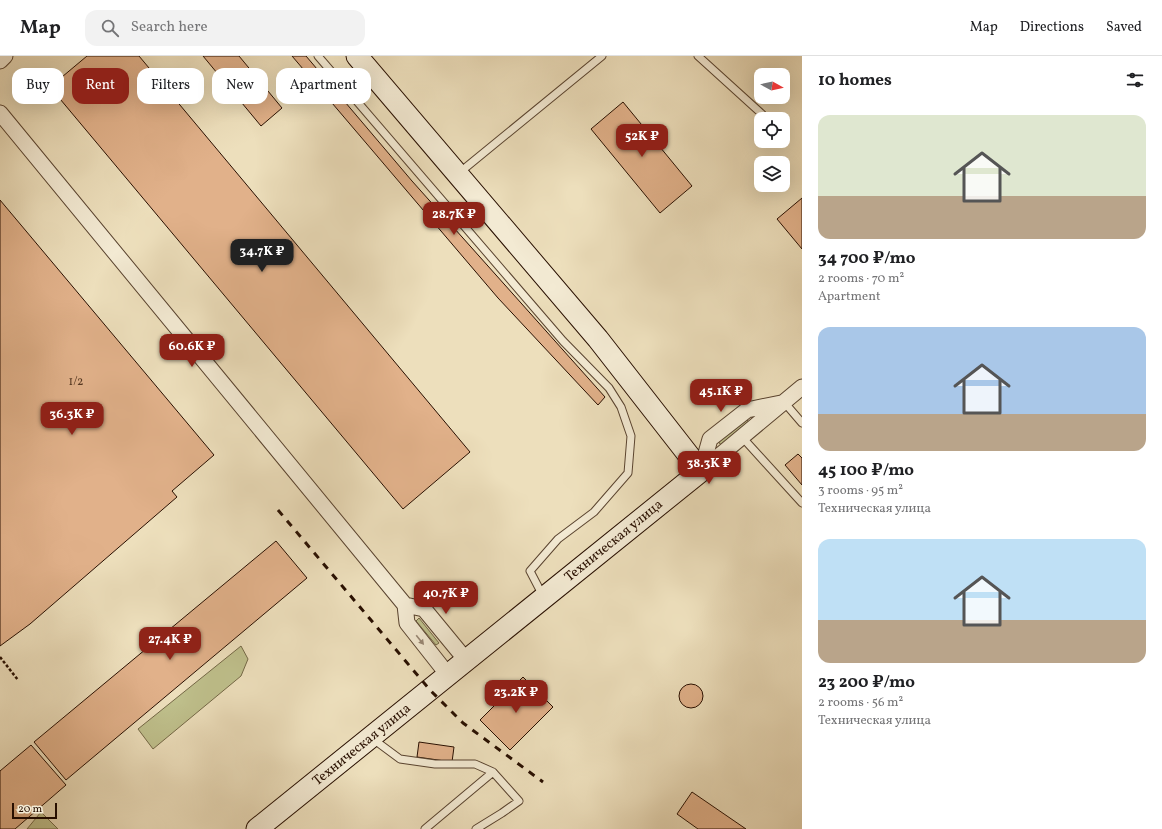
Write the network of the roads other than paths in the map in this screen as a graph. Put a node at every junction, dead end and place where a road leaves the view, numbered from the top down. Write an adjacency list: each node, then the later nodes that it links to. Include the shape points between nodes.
1 (5, 56): 6 (street)
2 (318, 56): 16 (lane, via 562,342 609,388 621,407 631,436 628,473 594,512 558,539 530,571)
3 (358, 56): 9 (street)
4 (602, 56): 9 (lane)
5 (698, 56): 7 (lane)
6 (0, 61)
7 (761, 112)
8 (0, 113): 17 (street)
9 (458, 174): 14 (street, via 598,340)
10 (802, 387): 11 (street)
11 (784, 402): 12 (lane); 13 (street); 14 (street, via 747,410 710,439)
12 (802, 423)
13 (742, 437): 14 (street); 15 (lane)
14 (701, 471): 16 (street, Техническая улица)
15 (802, 503)
16 (544, 597): 18 (street, Техническая улица)
17 (405, 605): 18 (street, via 424,609); 19 (street, one-way to 19, via 407,624)
18 (466, 660): 19 (street, Техническая улица)
19 (448, 675): 20 (street, Техническая улица)
20 (371, 738): 21 (lane, via 400,759 435,764 475,764); 22 (street, Техническая улица)
21 (493, 772): 23 (lane); 24 (lane, via 519,801)
22 (257, 829)
23 (425, 829)
24 (476, 829)

